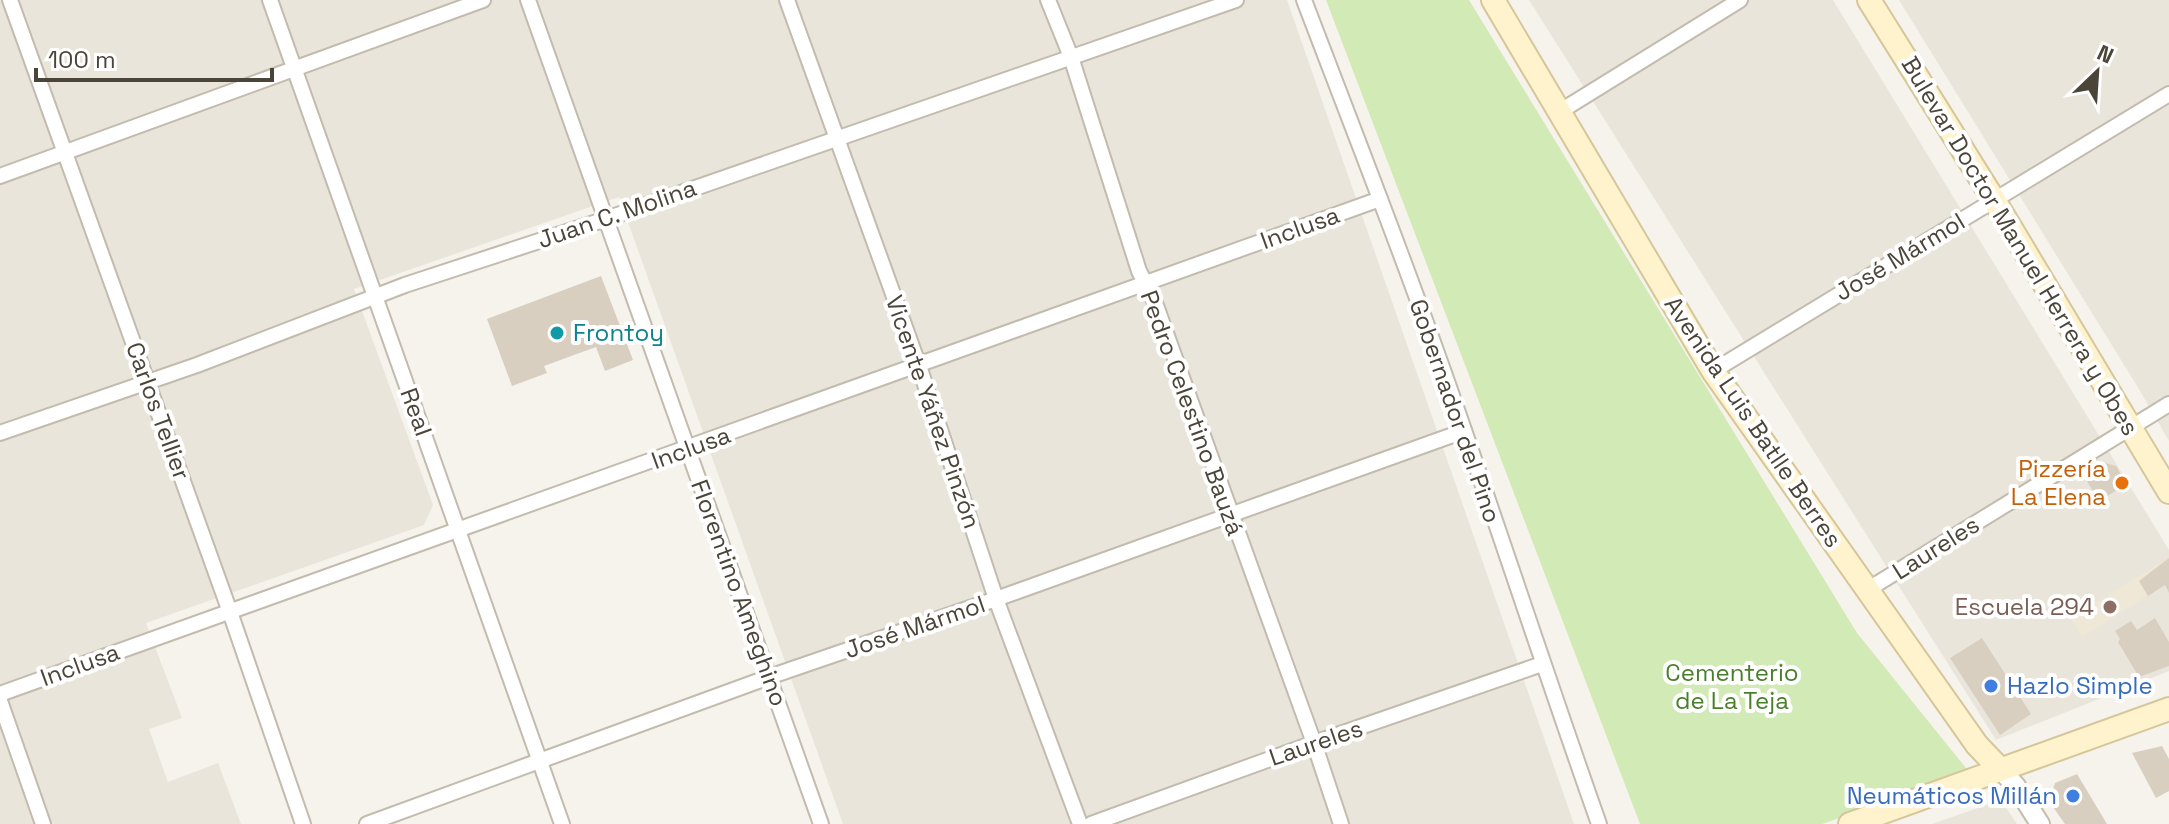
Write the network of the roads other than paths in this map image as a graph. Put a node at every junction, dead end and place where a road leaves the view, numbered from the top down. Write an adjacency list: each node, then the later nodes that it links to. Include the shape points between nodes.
1 (10, 0): 17 (street, Carlos Tellier)
2 (270, 0): 13 (street, Real)
3 (483, 0): 13 (street)
4 (528, 0): 21 (street, Florentino Ameghino)
5 (787, 0): 16 (street, Vicente Yáñez Pinzón)
6 (1048, 0): 12 (street, Pedro Celestino Bauzá)
7 (1236, 0): 12 (street, Juan C. Molina)
8 (1304, 0): 19 (street, Gobernador del Pino)
9 (1493, 0): 15 (main road, Avenida Luis Batlle Berres)
10 (1740, 0): 15 (street)
11 (1869, 0): 20 (main road, Bulevar Doctor Manuel Herrera y Obes)
12 (1071, 57): 16 (street, Juan C. Molina); 22 (street, Pedro Celestino Bauzá)
13 (294, 68): 17 (street); 23 (street, Real)
14 (2169, 94): 20 (street, José Mármol)
15 (1559, 112): 25 (main road, Avenida Luis Batlle Berres)
16 (836, 139): 21 (street, Juan C. Molina); 24 (street, Vicente Yáñez Pinzón)
17 (65, 152): 18 (street); 26 (street, Carlos Tellier)
18 (0, 176)
19 (1380, 199): 22 (street, Inclusa); 29 (street, Gobernador del Pino)
20 (1994, 200): 25 (street, José Mármol); 28 (main road, Bulevar Doctor Manuel Herrera y Obes)
21 (606, 219): 23 (street, Juan C. Molina); 31 (street, Florentino Ameghino)
22 (1145, 283): 24 (street, Inclusa); 33 (street, Pedro Celestino Bauzá)
23 (375, 298): 26 (street, Juan C. Molina); 34 (street, Real)
24 (919, 366): 31 (street, Inclusa); 36 (street, Vicente Yáñez Pinzón)
25 (1713, 371): 35 (main road, Avenida Luis Batlle Berres)
26 (147, 381): 30 (street, Juan C. Molina); 37 (street, Carlos Tellier)
27 (2169, 404): 28 (street, Laureles)
28 (2131, 427): 32 (main road, Bulevar Doctor Manuel Herrera y Obes); 35 (street, Laureles)
29 (1464, 431): 33 (street, José Mármol); 38 (street, Gobernador del Pino)
30 (0, 433)
31 (687, 449): 34 (street, Inclusa); 39 (street, Florentino Ameghino)
32 (2169, 492)
33 (1230, 514): 36 (street, José Mármol); 43 (street, Pedro Celestino Bauzá)
34 (457, 531): 37 (street, Inclusa); 44 (street, Real)
35 (1867, 590): 45 (main road, Avenida Luis Batlle Berres, via 1977,745)
36 (996, 599): 39 (street, José Mármol); 52 (street, Vicente Yáñez Pinzón)
37 (230, 612): 40 (street, Inclusa); 48 (street, Carlos Tellier)
38 (1542, 664): 43 (street, Laureles); 55 (street, Gobernador del Pino)
39 (769, 677): 44 (street, José Mármol); 51 (street, Florentino Ameghino)
40 (0, 694)
41 (0, 701): 47 (street)
42 (2169, 709): 45 (main road)
43 (1314, 743): 53 (street, Laureles); 54 (street, Pedro Celestino Bauzá)
44 (540, 760): 49 (street, José Mármol); 50 (street, Real)
45 (2000, 769): 46 (main road); 56 (street, Avenida Luis Batlle Berres)
46 (1857, 823)
47 (43, 824)
48 (303, 824)
49 (367, 824)
50 (562, 824)
51 (821, 824)
52 (1080, 824)
53 (1091, 824)
54 (1341, 824)
55 (1599, 824)
56 (2040, 824)

